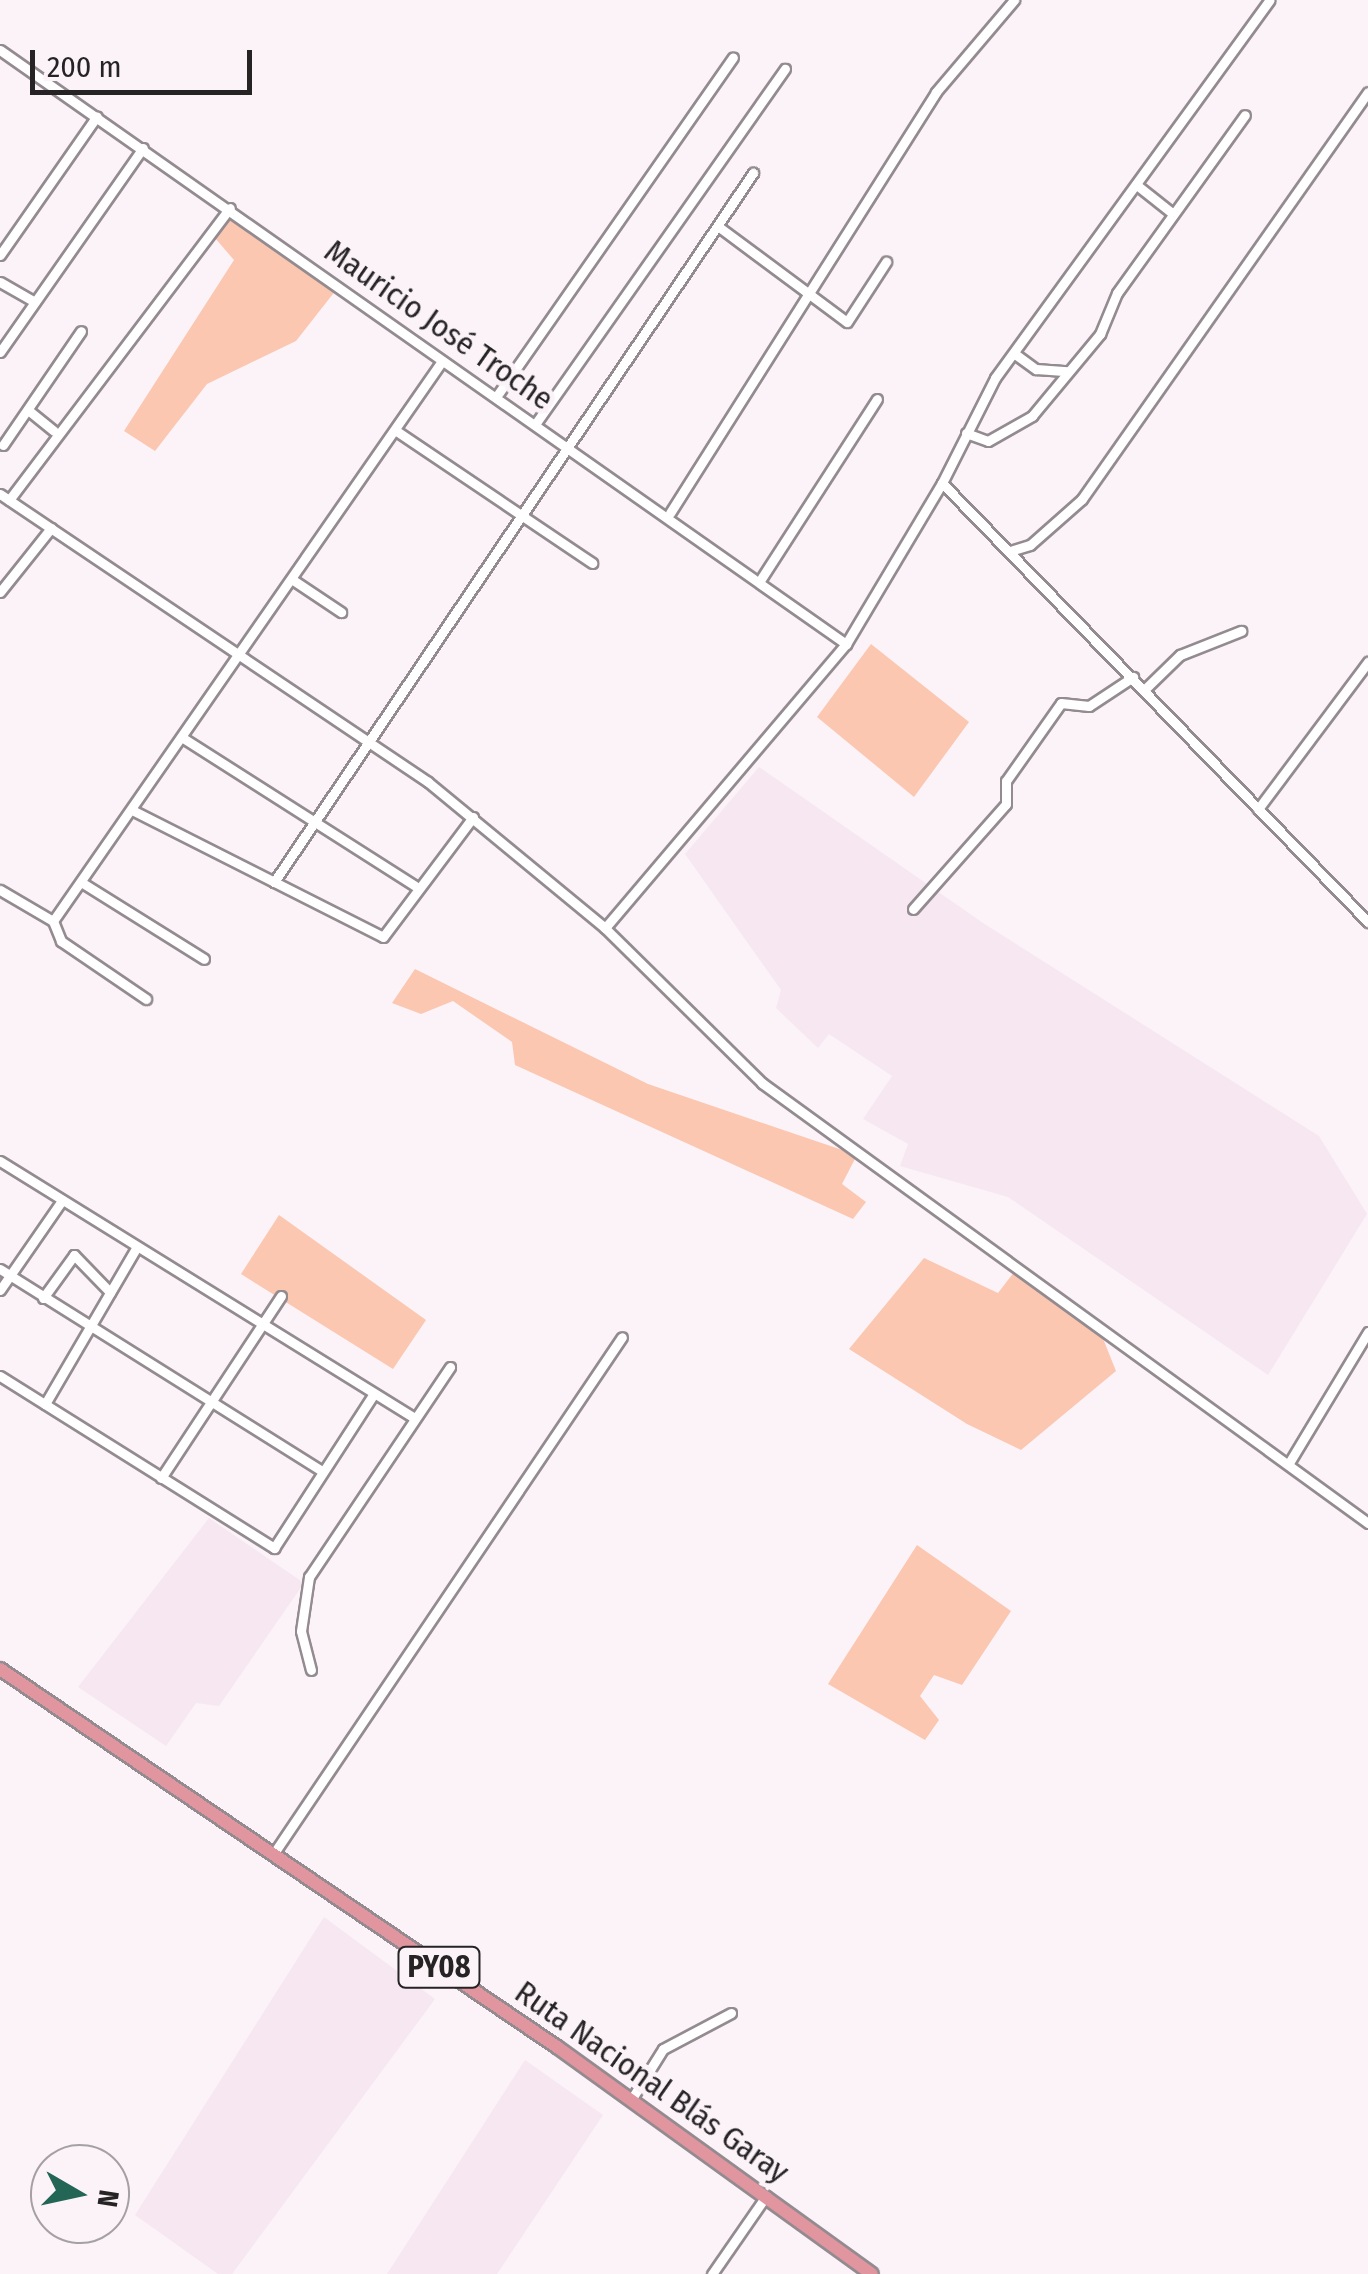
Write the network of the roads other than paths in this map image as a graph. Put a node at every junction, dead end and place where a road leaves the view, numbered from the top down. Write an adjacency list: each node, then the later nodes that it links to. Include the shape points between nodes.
1 (1014, 0): 18 (street, via 936,92)
2 (1270, 0): 11 (street)
3 (0, 50): 8 (street, Mauricio José Troche)
4 (733, 57): 25 (street)
5 (785, 69): 28 (street)
6 (1368, 92): 39 (street, via 1082,499 1030,545)
7 (1245, 115): 13 (street)
8 (97, 116): 9 (street, Mauricio José Troche); 15 (street)
9 (143, 148): 12 (street, Mauricio José Troche); 19 (street)
10 (753, 173): 14 (street)
11 (1138, 186): 13 (street); 22 (street)
12 (230, 208): 23 (street, Mauricio José Troche); 30 (street, via 76,421)
13 (1172, 213): 24 (street)
14 (719, 227): 18 (street); 33 (street)
15 (0, 255)
16 (886, 262): 18 (street, via 847,322)
17 (0, 282): 19 (street)
18 (806, 295): 36 (street)
19 (35, 302): 21 (street)
20 (81, 331): 27 (street)
21 (0, 352)
22 (1015, 354): 24 (street, via 1036,370); 31 (street)
23 (442, 361): 25 (street, Mauricio José Troche); 29 (street)
24 (1069, 370): 31 (street, via 1032,416 988,441)
25 (496, 397): 28 (street, Mauricio José Troche)
26 (877, 399): 41 (street)
27 (28, 410): 30 (street); 32 (street)
28 (536, 424): 33 (street, Mauricio José Troche)
29 (395, 430): 37 (street); 42 (street)
30 (54, 431): 35 (street)
31 (966, 433): 34 (street)
32 (3, 445)
33 (568, 445): 36 (street, Mauricio José Troche); 37 (street)
34 (942, 483): 39 (street); 46 (street)
35 (4, 497): 38 (street)
36 (670, 513): 41 (street, Mauricio José Troche)
37 (520, 514): 40 (street); 52 (street)
38 (51, 528): 43 (street); 47 (street)
39 (1010, 550): 49 (street)
40 (592, 563)
41 (761, 579): 46 (street, Mauricio José Troche)
42 (293, 580): 44 (street); 47 (street)
43 (0, 592)
44 (341, 612)
45 (1240, 631): 50 (street, via 1180,655)
46 (846, 644): 64 (street)
47 (242, 655): 51 (street); 52 (street)
48 (1368, 662): 53 (street)
49 (1133, 676): 50 (street); 61 (street, via 1088,706 1060,703 1006,781 1006,804)
50 (1145, 689): 53 (street)
51 (183, 738): 54 (street); 56 (street)
52 (368, 738): 55 (street); 56 (street)
53 (1258, 809): 63 (street)
54 (132, 810): 57 (street); 58 (street)
55 (473, 817): 59 (street); 64 (street)
56 (317, 818): 58 (street); 59 (street)
57 (81, 882): 62 (street); 65 (street)
58 (274, 882): 59 (street, via 383,937)
59 (415, 886)
60 (0, 890): 62 (street)
61 (914, 909)
62 (54, 921): 66 (street, via 60,941)
63 (1368, 922)
64 (605, 928): 86 (street, via 762,1082)
65 (204, 959)
66 (146, 999)
67 (0, 1161): 68 (street)
68 (61, 1202): 69 (street); 71 (street)
69 (136, 1248): 73 (street); 76 (street)
70 (0, 1269): 71 (street)
71 (10, 1276): 72 (street); 75 (street)
72 (0, 1290)
73 (110, 1292): 75 (street, via 74,1255); 77 (street)
74 (281, 1296): 76 (street)
75 (43, 1298): 77 (street)
76 (263, 1325): 82 (street); 83 (street)
77 (94, 1329): 83 (street); 84 (street)
78 (1368, 1332): 86 (street)
79 (622, 1337): 92 (street)
80 (450, 1367): 85 (street)
81 (0, 1376): 84 (street)
82 (373, 1395): 85 (street); 87 (street)
83 (211, 1402): 87 (street); 88 (street)
84 (44, 1404): 88 (street)
85 (414, 1418): 91 (street, via 309,1577 301,1630)
86 (1289, 1463): 89 (street)
87 (323, 1472): 88 (street, via 274,1548)
88 (161, 1478)
89 (1368, 1522)
90 (0, 1669): 92 (highway, Ruta Nacional Blás Garay / PY08)
91 (310, 1670)
92 (274, 1854): 94 (highway, Ruta Nacional Blás Garay / PY08)
93 (731, 2012): 94 (street, via 663,2049)
94 (631, 2100): 95 (highway, Ruta Nacional Blás Garay / PY08)
95 (766, 2196): 96 (street); 97 (highway, Ruta Nacional Blás Garay / PY08)
96 (712, 2274)
97 (872, 2274)

